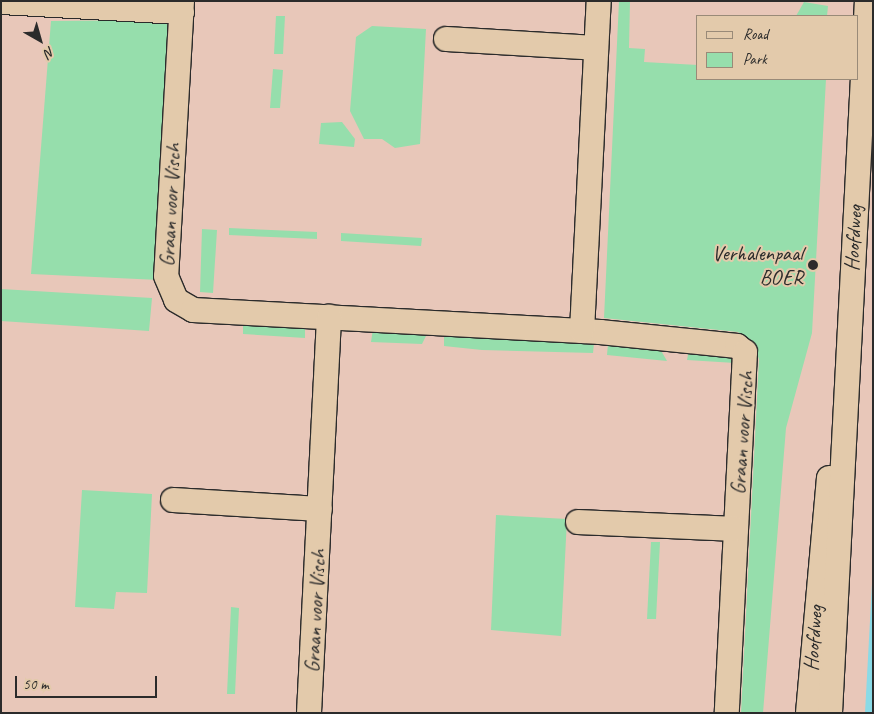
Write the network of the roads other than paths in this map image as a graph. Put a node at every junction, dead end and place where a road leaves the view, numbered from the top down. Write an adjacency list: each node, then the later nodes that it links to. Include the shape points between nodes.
1 (599, 1): 6 (street)
2 (866, 1): 9 (street, Hoofdweg)
3 (1, 2): 4 (street, Graan voor Visch)
4 (182, 7): 7 (street, Graan voor Visch, via 167,285 176,300 193,310)
5 (446, 39): 6 (street)
6 (596, 48): 8 (street)
7 (329, 317): 8 (street, Graan voor Visch); 11 (street, Graan voor Visch)
8 (582, 331): 13 (street, Graan voor Visch, via 683,339 736,346 745,352)
9 (843, 415): 16 (street, Hoofdweg, via 829,480); 17 (street, Hoofdweg, via 844,480)
10 (173, 500): 11 (street)
11 (320, 509): 14 (street, Graan voor Visch)
12 (578, 522): 13 (street)
13 (736, 529): 15 (street, Graan voor Visch)
14 (309, 713)
15 (727, 713)
16 (808, 713)
17 (830, 713)

